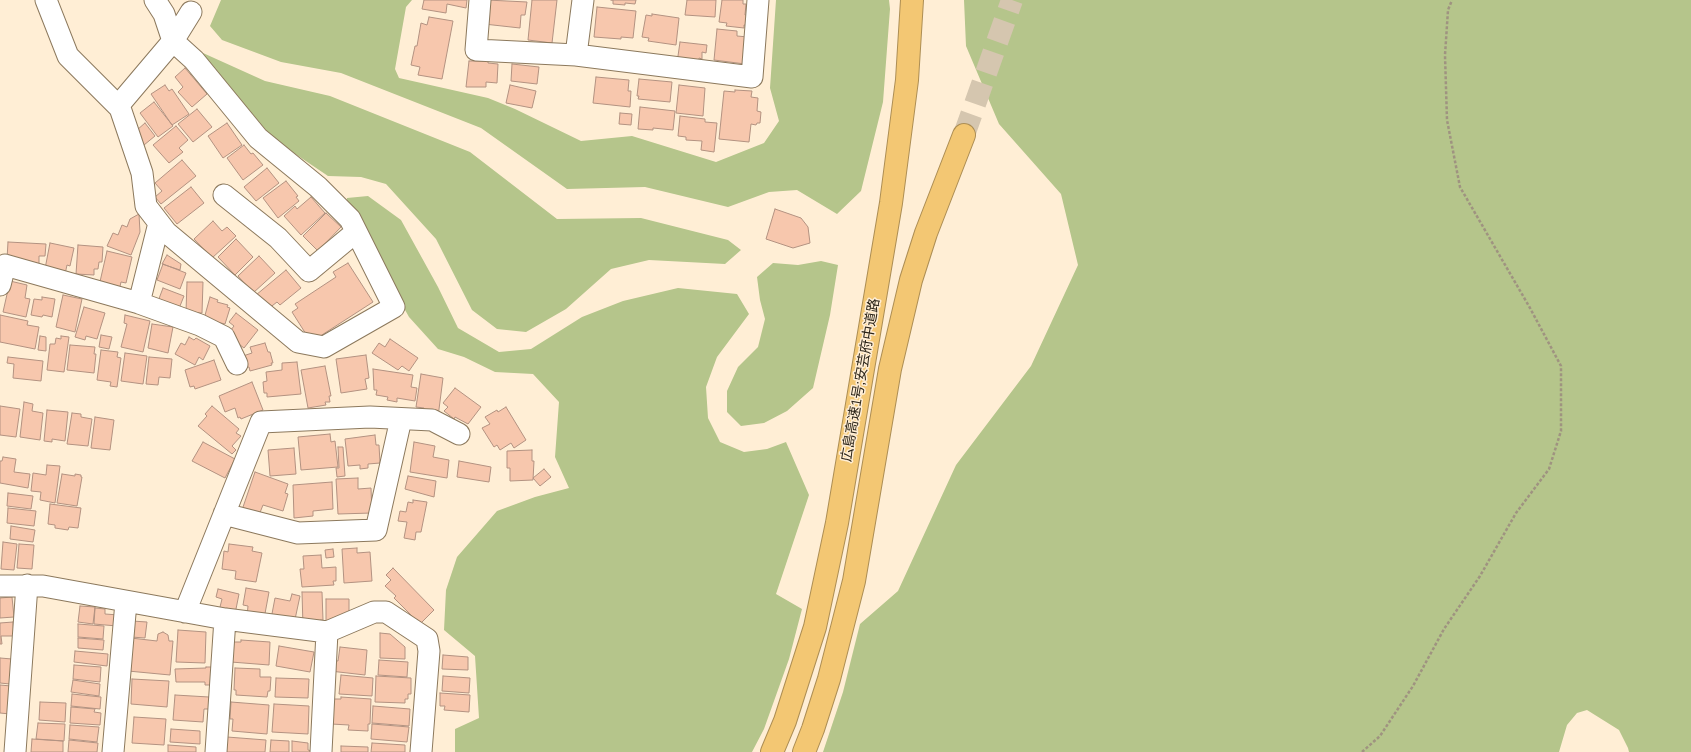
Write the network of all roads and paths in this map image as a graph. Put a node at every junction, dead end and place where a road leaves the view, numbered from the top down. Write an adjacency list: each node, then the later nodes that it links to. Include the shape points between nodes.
1 (46, 0): 11 (street, via 68,56)
2 (154, 0): 9 (street, via 164,14)
3 (480, 0): 10 (street, via 476,50)
4 (583, 0): 10 (street)
5 (758, 0): 10 (street, via 752,77)
6 (912, 0): 33 (highway, 広島高速1号;安芸府中道路, via 907,80 891,203 837,523 815,627 786,721)
7 (1452, 0): 35 (path, via 1448,10 1445,54 1447,120 1460,187 1561,366 1561,431 1549,469 1516,513 1480,576 1444,629 1413,686 1380,736)
8 (191, 12): 9 (street)
9 (173, 41): 11 (street); 15 (street, via 194,60 258,138 318,187 350,219)
10 (576, 55)
11 (118, 106): 14 (street, via 142,173 146,206)
12 (964, 135): 34 (highway, 広島高速1号;安芸府中道路, via 926,233 899,326 854,581 829,679)
13 (224, 195): 15 (street, via 278,238 309,271)
14 (159, 223): 15 (street, via 166,232 298,342 324,347 394,308); 17 (street)
15 (356, 232)
16 (2, 272): 17 (street)
17 (139, 303): 18 (street, via 200,325 224,337)
18 (237, 364)
19 (401, 419): 20 (street, via 432,420); 21 (street, via 370,417 261,422); 21 (street, via 376,530 298,533)
20 (459, 434)
21 (224, 514): 25 (street)
22 (27, 585): 23 (street); 24 (street); 28 (street)
23 (0, 586)
24 (126, 602): 25 (street); 29 (street)
25 (184, 612): 26 (street)
26 (225, 619): 27 (street); 30 (street)
27 (327, 632): 31 (street); 32 (street, via 374,612 386,612 427,639 429,651)
28 (15, 752)
29 (113, 752)
30 (216, 752)
31 (321, 752)
32 (421, 752)
33 (772, 752)
34 (804, 752)
35 (1362, 752)

